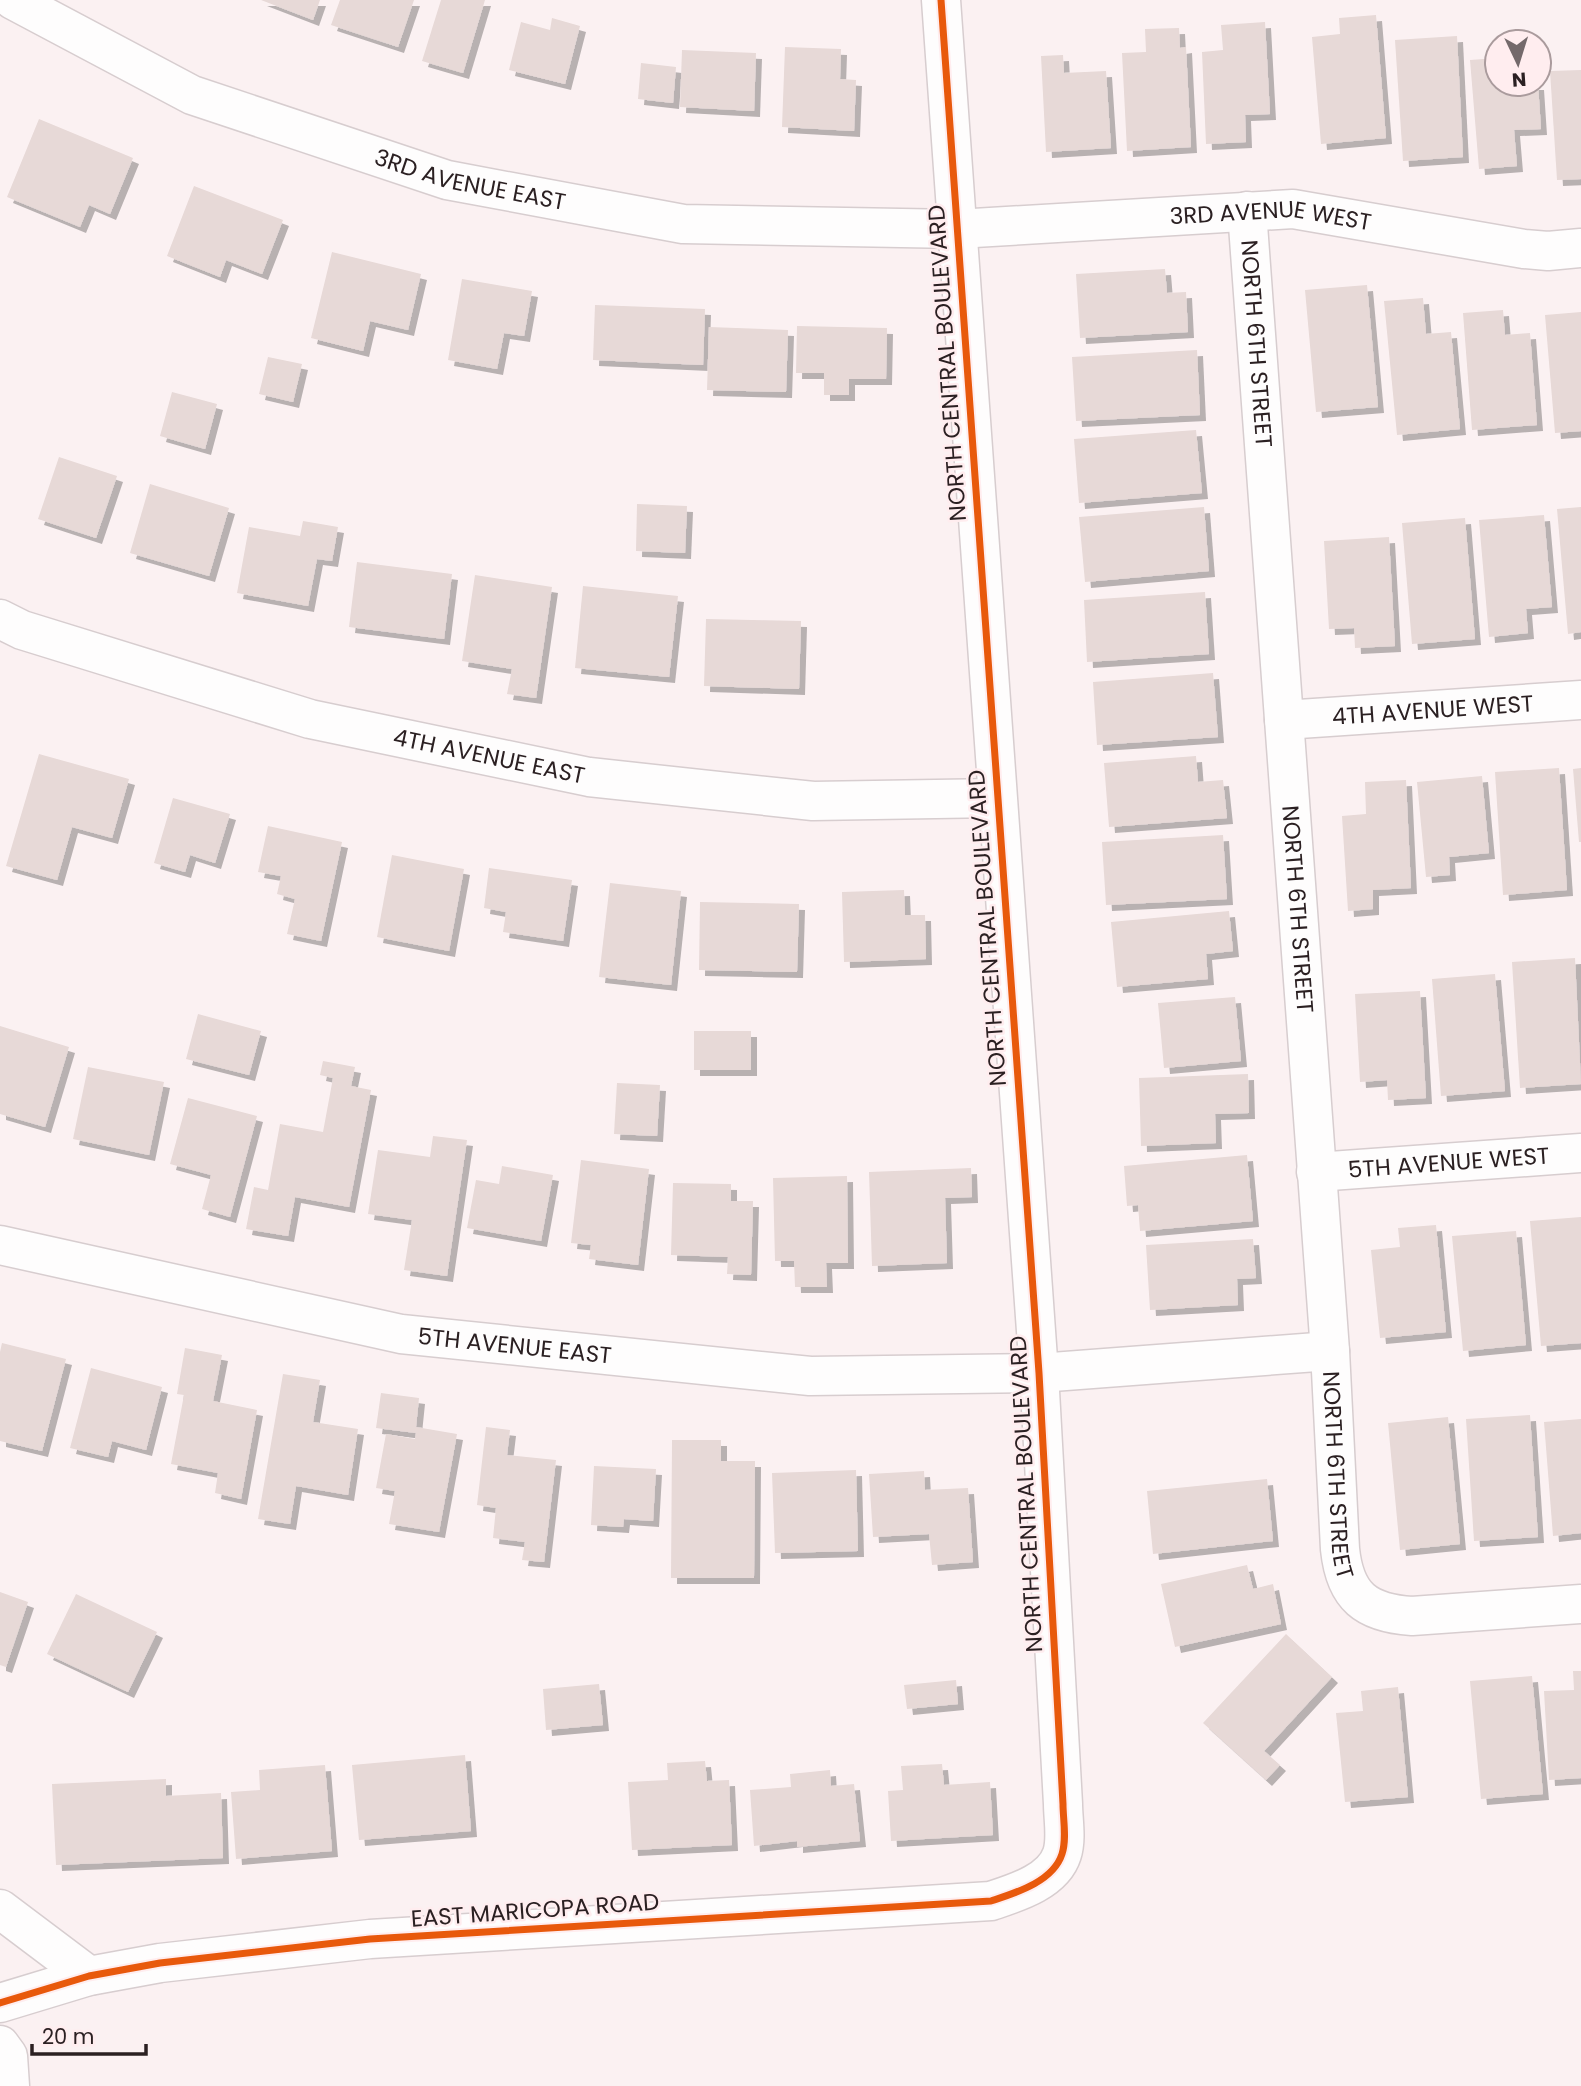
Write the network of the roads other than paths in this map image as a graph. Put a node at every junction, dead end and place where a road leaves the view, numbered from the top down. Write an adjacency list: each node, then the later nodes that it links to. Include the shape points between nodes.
1 (13, 0): 4 (street, 3RD AVENUE EAST, via 192,95 447,180 683,224)
2 (941, 0): 4 (street, NORTH CENTRAL BOULEVARD)
3 (1247, 211): 4 (street, 3RD AVENUE WEST); 5 (street, 3RD AVENUE WEST, via 1309,211 1524,249); 8 (street, NORTH 6TH STREET)
4 (957, 229): 9 (street, NORTH CENTRAL BOULEVARD)
5 (1581, 248)
6 (0, 619): 9 (street, 4TH AVENUE EAST, via 22,630 310,719 589,777 813,801)
7 (1581, 700): 8 (street, 4TH AVENUE WEST)
8 (1284, 720): 11 (street, NORTH 6TH STREET)
9 (997, 798): 14 (street, NORTH CENTRAL BOULEVARD)
10 (1581, 1153): 11 (street, 5TH AVENUE WEST)
11 (1317, 1172): 13 (street, NORTH 6TH STREET)
12 (0, 1245): 14 (street, 5TH AVENUE EAST, via 401,1334 810,1376)
13 (1329, 1351): 14 (street, 5TH AVENUE EAST); 15 (street, NORTH 6TH STREET, via 1342,1564 1361,1602 1391,1615 1412,1616)
14 (1039, 1373): 16 (street, NORTH CENTRAL BOULEVARD)
15 (1581, 1604)
16 (1062, 1854): 18 (street, EAST MARICOPA ROAD, via 1038,1881 990,1901 370,1939 160,1963)
17 (0, 1909): 18 (street)
18 (89, 1976): 19 (street, EAST MARICOPA ROAD)
19 (0, 2003)
20 (0, 2045): 21 (street, via 8,2056)
21 (10, 2086)

